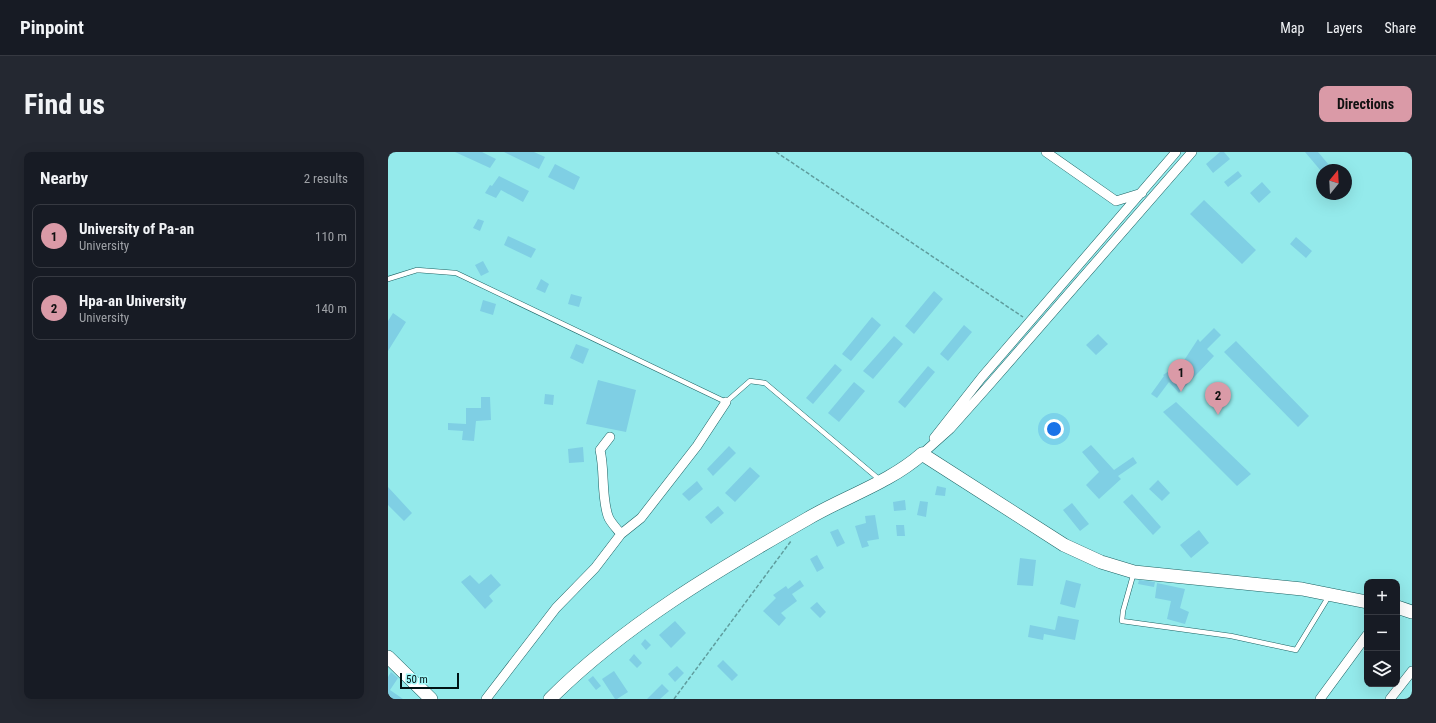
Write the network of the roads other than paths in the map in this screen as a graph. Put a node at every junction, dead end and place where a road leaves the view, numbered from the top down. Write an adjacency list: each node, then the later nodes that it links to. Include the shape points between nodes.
1 (1046, 152): 4 (street, via 1116,201)
2 (1176, 152): 4 (street)
3 (1192, 152): 5 (street)
4 (1142, 193): 5 (lane); 6 (street)
5 (1150, 200): 8 (street)
6 (1083, 261): 7 (street); 8 (lane)
7 (1076, 269): 9 (lane); 11 (street)
8 (1091, 269): 9 (street)
9 (1084, 277): 12 (street)
10 (388, 279): 13 (lane, via 417,270 456,273)
11 (982, 377): 12 (street); 15 (street)
12 (990, 384): 15 (street, via 950,429)
13 (726, 402): 16 (lane, via 750,381 765,383); 17 (street, via 697,446 641,518)
14 (610, 436): 17 (street, via 600,450 604,464 605,495 608,517)
15 (922, 454): 16 (street); 18 (street, via 1064,545 1102,562)
16 (880, 481): 28 (street, via 807,518 660,608 597,656)
17 (621, 534): 27 (street, via 594,568 556,608)
18 (1134, 572): 19 (street); 19 (lane, via 1122,621 1231,636 1296,650)
19 (1330, 594): 20 (street)
20 (1364, 601)
21 (1400, 609): 22 (street)
22 (1412, 612)
23 (1364, 639): 29 (street)
24 (388, 657): 26 (street)
25 (1412, 671): 30 (street)
26 (431, 699)
27 (486, 699)
28 (550, 699)
29 (1320, 699)
30 (1390, 699)

